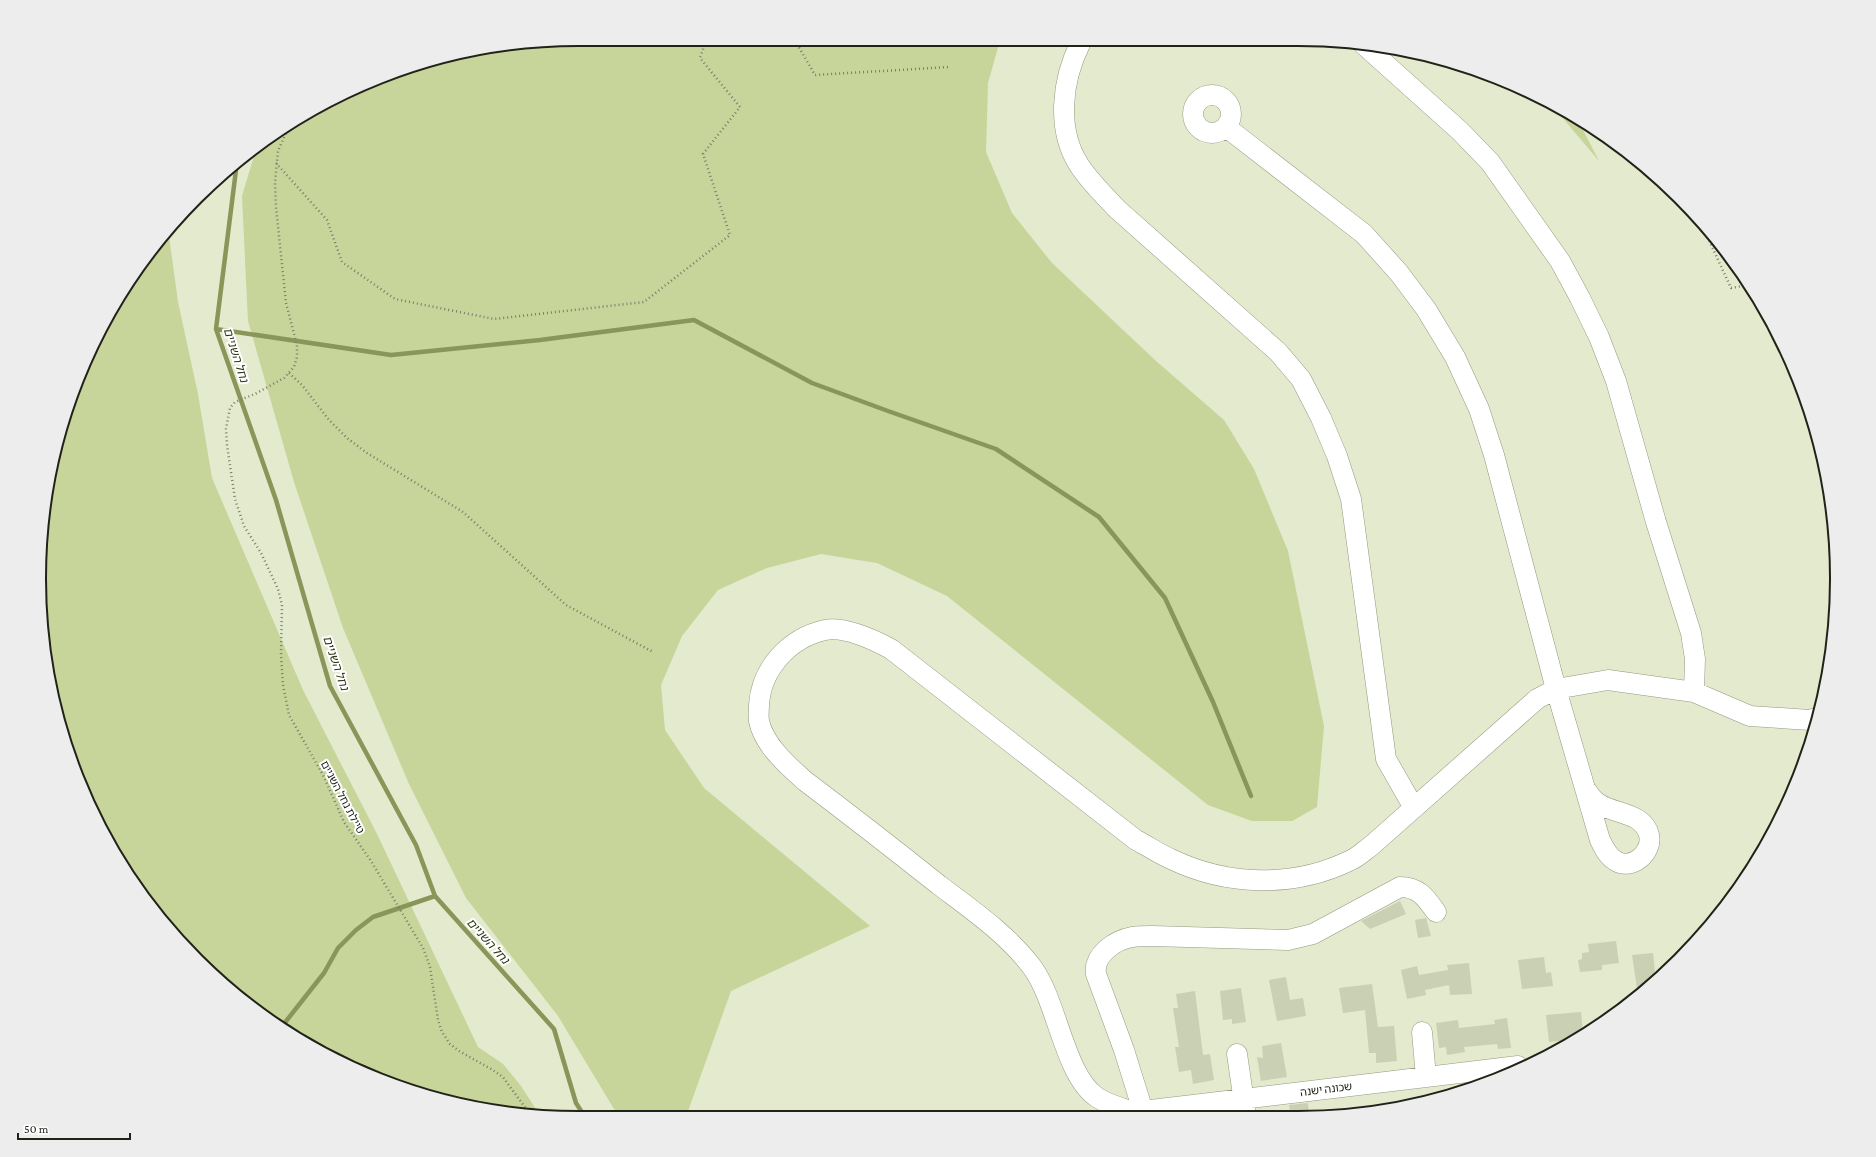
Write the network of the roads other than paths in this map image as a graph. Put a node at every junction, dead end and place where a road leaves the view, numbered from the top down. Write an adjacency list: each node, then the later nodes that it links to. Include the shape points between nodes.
1 (1079, 46): 8 (street, via 1073,57 1063,96 1066,134 1078,164 1095,187 1118,209 1278,352 1301,379 1321,418 1337,456 1350,499 1386,759)
2 (1372, 52): 5 (street, via 1460,131 1490,162 1560,261 1580,298 1616,381 1691,633 1695,658)
3 (1226, 127): 4 (street, via 1364,234 1426,309 1455,357 1479,409 1494,455)
4 (1556, 689): 5 (street, via 1608,680); 7 (street); 8 (street, via 1537,699)
5 (1694, 692): 6 (street, via 1750,716)
6 (1811, 720)
7 (1587, 790)
8 (1414, 808): 15 (street, via 1372,846 1350,861 1316,875 1283,880 1245,880 1210,874 1172,860 1136,840 891,649 869,637 826,630 801,639 784,651 769,671 760,694 759,720 768,741 805,781 990,924 1020,952 1033,968 1048,996 1074,1068 1083,1084 1109,1105)
9 (1436, 912): 16 (street, via 1424,896 1411,887 1400,887 1313,934 1300,938 1288,940 1152,936 1132,937 1109,947 1094,966 1124,1050)
10 (1422, 1032): 13 (street)
11 (1237, 1054): 14 (street)
12 (1507, 1067): 13 (street, שכונה ישנה)
13 (1426, 1077): 14 (street, שכונה ישנה)
14 (1245, 1108): 17 (street, שכונה ישנה)
15 (1129, 1111)
16 (1136, 1111)
17 (1180, 1111)

